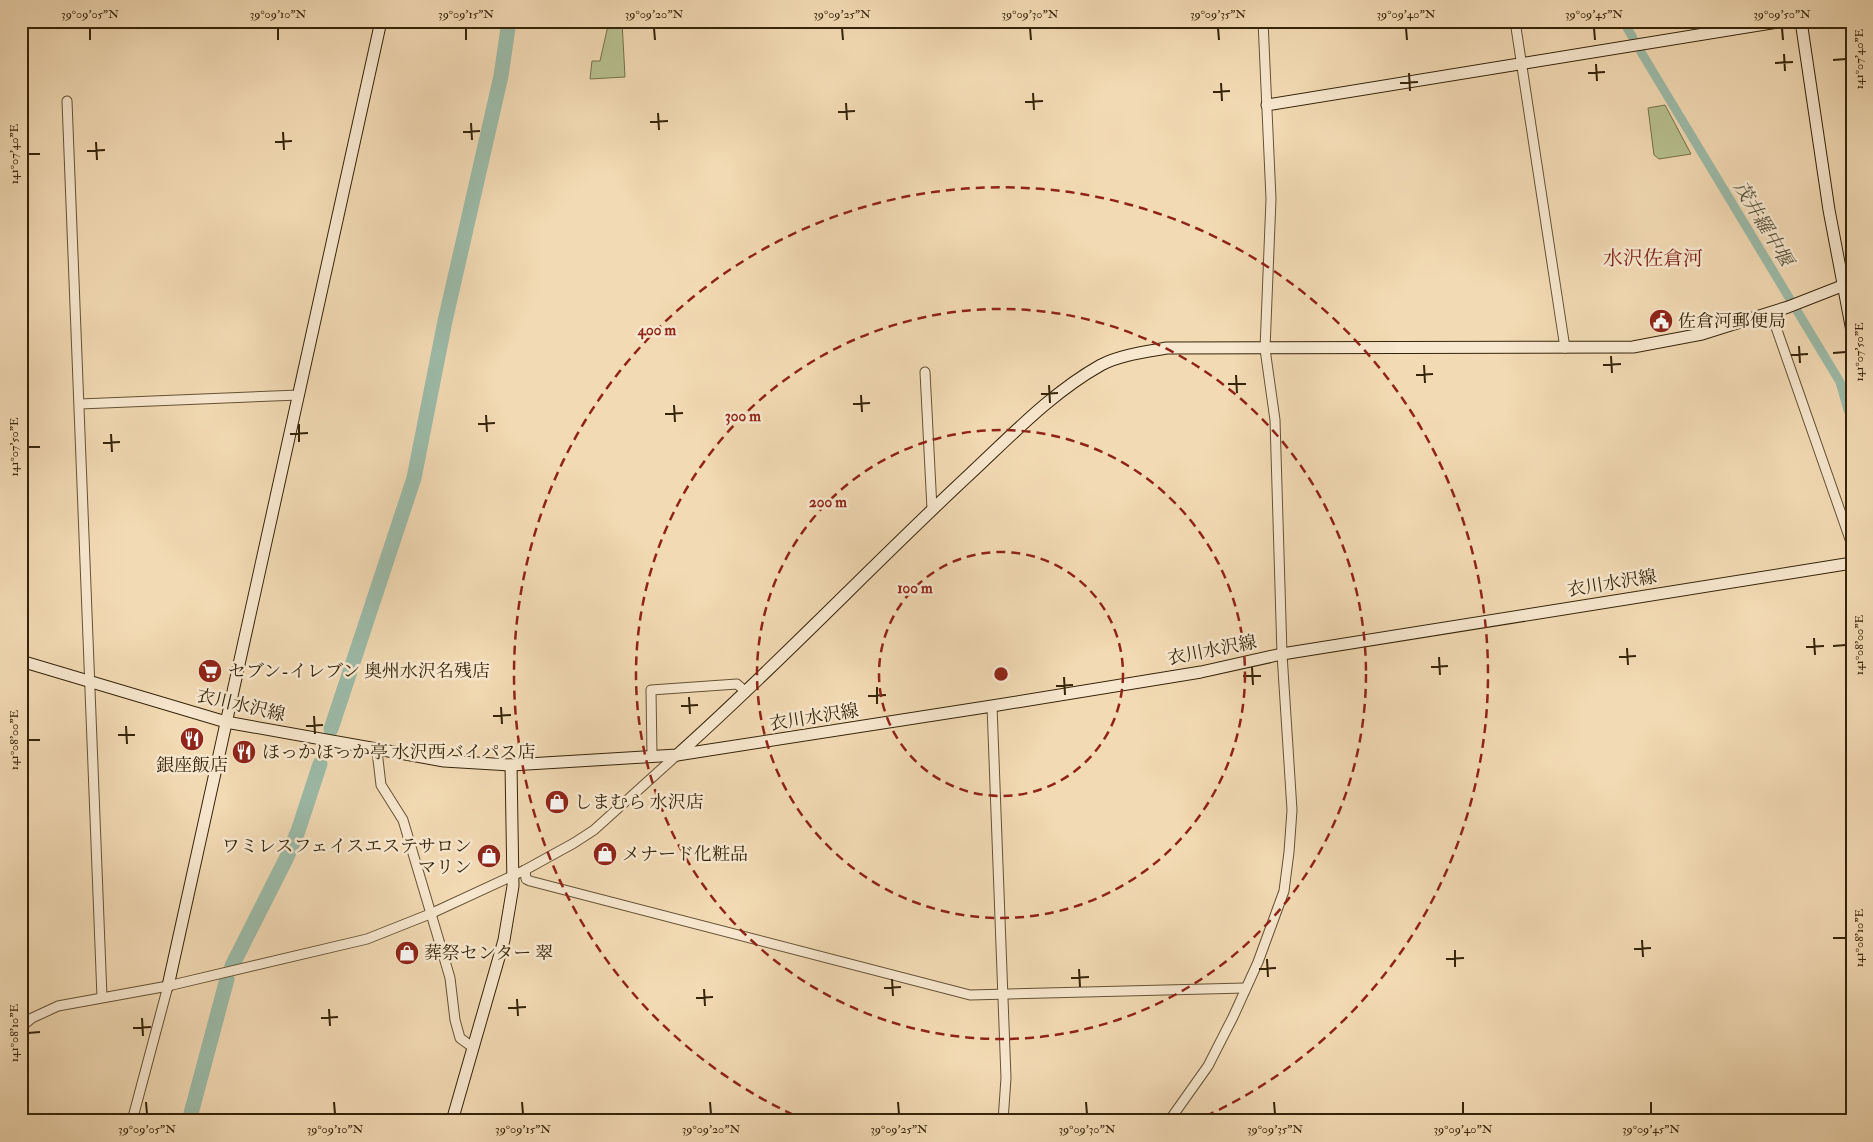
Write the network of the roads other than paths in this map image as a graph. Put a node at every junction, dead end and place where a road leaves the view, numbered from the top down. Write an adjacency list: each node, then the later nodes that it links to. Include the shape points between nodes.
1 (381, 21): 15 (street)
2 (1263, 21): 8 (street)
3 (1515, 21): 6 (street)
4 (1784, 21): 6 (street)
5 (1801, 21): 9 (street, via 1829,210)
6 (1522, 64): 8 (street); 13 (street)
7 (67, 101): 16 (street)
8 (1267, 105): 12 (street, via 1271,199)
9 (1848, 283): 10 (street); 11 (street)
10 (1771, 313): 13 (street, via 1702,334 1633,347); 18 (street)
11 (1852, 331)
12 (1265, 348): 13 (street); 17 (street, via 1166,348 1102,365 1046,404); 20 (street, via 1275,420)
13 (1566, 348)
14 (925, 372): 17 (street)
15 (299, 395): 16 (street); 25 (street)
16 (80, 404): 22 (street)
17 (932, 509): 23 (street)
18 (1852, 544)
19 (1852, 563): 20 (street, 衣川水沢線)
20 (1282, 654): 24 (street, 衣川水沢線, via 1202,672); 34 (street, via 1292,810 1289,852 1284,891)
21 (21, 662): 22 (street, 衣川水沢線)
22 (89, 681): 25 (street, 衣川水沢線); 36 (street)
23 (746, 692): 27 (street); 28 (street, via 737,684 651,690)
24 (992, 706): 27 (street, 衣川水沢線); 35 (street)
25 (226, 722): 26 (street, 衣川水沢線); 33 (street)
26 (377, 750): 29 (street, 衣川水沢線, via 444,761); 32 (street, via 381,785 403,820)
27 (677, 754): 28 (street, 衣川水沢線); 30 (street, via 594,830)
28 (652, 755): 29 (street, 衣川水沢線)
29 (511, 766): 31 (street)
30 (525, 870): 31 (street); 35 (street, via 530,881 944,989 980,996)
31 (513, 873): 32 (street); 38 (street, via 504,940)
32 (430, 914): 33 (street, via 367,940); 38 (street, via 450,978 460,1038)
33 (168, 986): 36 (street); 39 (street)
34 (1245, 988): 35 (street); 42 (street, via 1223,1040)
35 (1003, 995): 41 (street, via 1006,1078)
36 (102, 997): 37 (street, via 58,1006)
37 (21, 1027)
38 (472, 1046): 40 (street)
39 (132, 1121)
40 (452, 1121)
41 (1003, 1121)
42 (1170, 1121)

